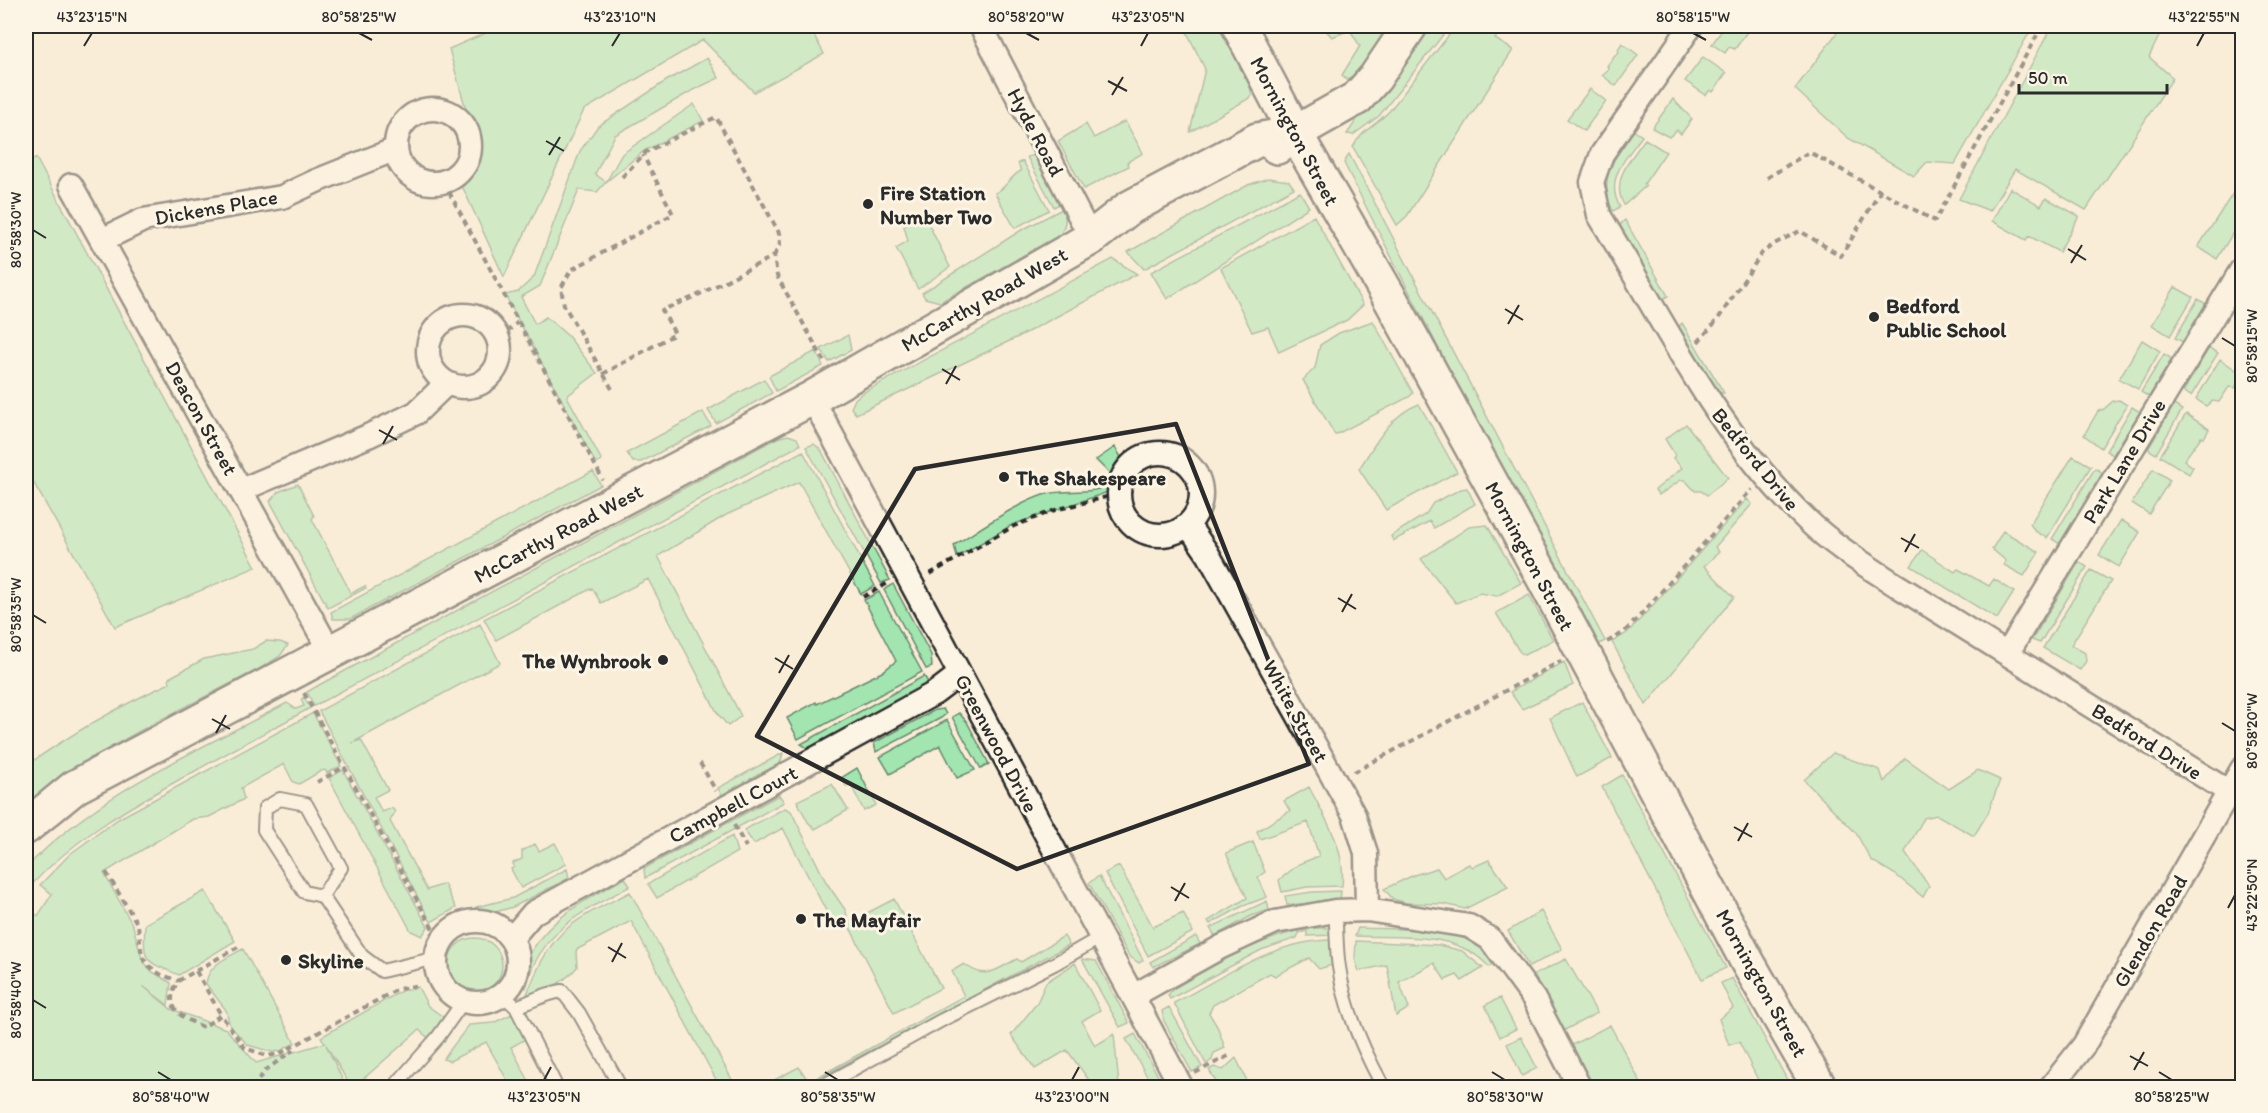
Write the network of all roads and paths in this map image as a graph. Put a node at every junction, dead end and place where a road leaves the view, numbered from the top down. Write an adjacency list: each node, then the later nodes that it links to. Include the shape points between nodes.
1 (981, 26): 14 (street, Hyde Road)
2 (1239, 26): 6 (street, Mornington Street)
3 (1410, 26): 6 (street, McCarthy Road West, via 1357,98)
4 (1691, 26): 26 (street, Bedford Drive, via 1608,144 1592,182 1599,215 1661,321 1712,405)
5 (2042, 26): 13 (path, via 1935,221)
6 (1295, 133): 14 (street, McCarthy Road West, via 1263,158 1128,227); 34 (street, Mornington Street, via 1439,387)
7 (396, 149): 15 (street, Dickens Place, via 282,197 143,220)
8 (643, 155): 9 (path); 16 (path, via 716,117 779,233 780,244); 22 (path, via 674,214 571,270 561,288 564,305)
9 (622, 177)
10 (1767, 177): 13 (path, via 1809,152)
11 (71, 185): 15 (street, Deacon Street)
12 (448, 192): 18 (path)
13 (1881, 192): 20 (path, via 1841,256 1800,231 1762,253)
14 (1091, 238): 25 (street, McCarthy Road West)
15 (102, 240): 27 (street, Deacon Street)
16 (774, 256): 21 (path, via 777,276); 22 (path, via 663,310 675,334)
17 (2242, 269): 35 (street, Park Lane Drive)
18 (518, 322): 19 (path); 29 (path)
19 (499, 339): 23 (street, via 500,357 488,379 472,387); 23 (street, via 480,317 460,314 440,323 432,333 428,352 434,370)
20 (1698, 342)
21 (826, 365)
22 (603, 374): 24 (path)
23 (447, 383): 27 (street, via 416,413)
24 (612, 390)
25 (812, 398): 29 (street, McCarthy Road West); 31 (street, Greenwood Drive)
26 (1764, 475): 34 (path, via 1623,633); 35 (street, Bedford Drive, via 1809,522 1845,549 1898,587)
27 (241, 490): 33 (street, Deacon Street)
28 (1118, 494): 30 (street, via 1128,522 1140,531 1163,536); 30 (street, via 1121,480 1136,460 1149,454 1169,453 1185,461 1201,484 1198,512); 31 (path, via 1055,510 1014,526)
29 (615, 502): 33 (street, McCarthy Road West)
30 (1188, 525): 42 (street, White Street)
31 (901, 583): 32 (path); 37 (street, Greenwood Drive)
32 (864, 597)
33 (331, 653): 36 (street, McCarthy Road West)
34 (1582, 653): 42 (path, via 1566,658); 73 (street, Mornington Street, via 1748,963)
35 (2007, 654): 43 (street, Bedford Drive)
36 (293, 674): 39 (path); 46 (street, McCarthy Road West, via 75,788)
37 (960, 674): 52 (street, Greenwood Drive); 53 (street, Campbell Court, via 926,698 533,913)
38 (700, 763): 44 (path)
39 (344, 768): 41 (path); 55 (path)
40 (2242, 770): 43 (street, Glendon Road)
41 (317, 782)
42 (1336, 782): 50 (street, White Street, via 1354,815 1366,853)
43 (2229, 792): 74 (street, Glendon Road, via 2084,1045)
44 (719, 797)
45 (732, 822): 47 (path)
46 (26, 827)
47 (746, 847)
48 (106, 872): 57 (path, via 138,925 142,957 160,974)
49 (322, 896): 49 (lane, via 341,868 306,804 280,799 265,808 264,830 304,892); 55 (lane, via 362,957 382,972)
50 (1366, 909): 51 (street); 72 (street, via 1469,926 1490,939 1533,999)
51 (1335, 911): 59 (street, via 1275,922); 71 (lane, via 1338,965 1347,1005 1367,1058)
52 (1101, 937): 59 (street, Greenwood Drive); 70 (lane)
53 (512, 939): 55 (street, via 501,928 468,921 445,935); 60 (street, via 519,961)
54 (238, 947): 56 (path)
55 (438, 950): 61 (street, via 438,978 450,995)
56 (196, 971): 57 (path); 62 (path)
57 (178, 981): 62 (path, via 172,1003 180,1016 203,1027)
58 (420, 985): 63 (path, via 398,989)
59 (1133, 996): 65 (street, Greenwood Drive)
60 (509, 1000): 61 (street); 68 (lane); 69 (lane, via 530,1002 546,993 561,991 579,1013)
61 (463, 1002): 67 (lane)
62 (221, 1015): 63 (path, via 245,1048 267,1056)
63 (301, 1044): 66 (path, via 266,1070)
64 (1232, 1054): 65 (path)
65 (1188, 1081)
66 (252, 1088)
67 (393, 1088)
68 (557, 1088)
69 (621, 1088)
70 (819, 1088)
71 (1384, 1088)
72 (1580, 1088)
73 (1820, 1088)
74 (2050, 1088)

